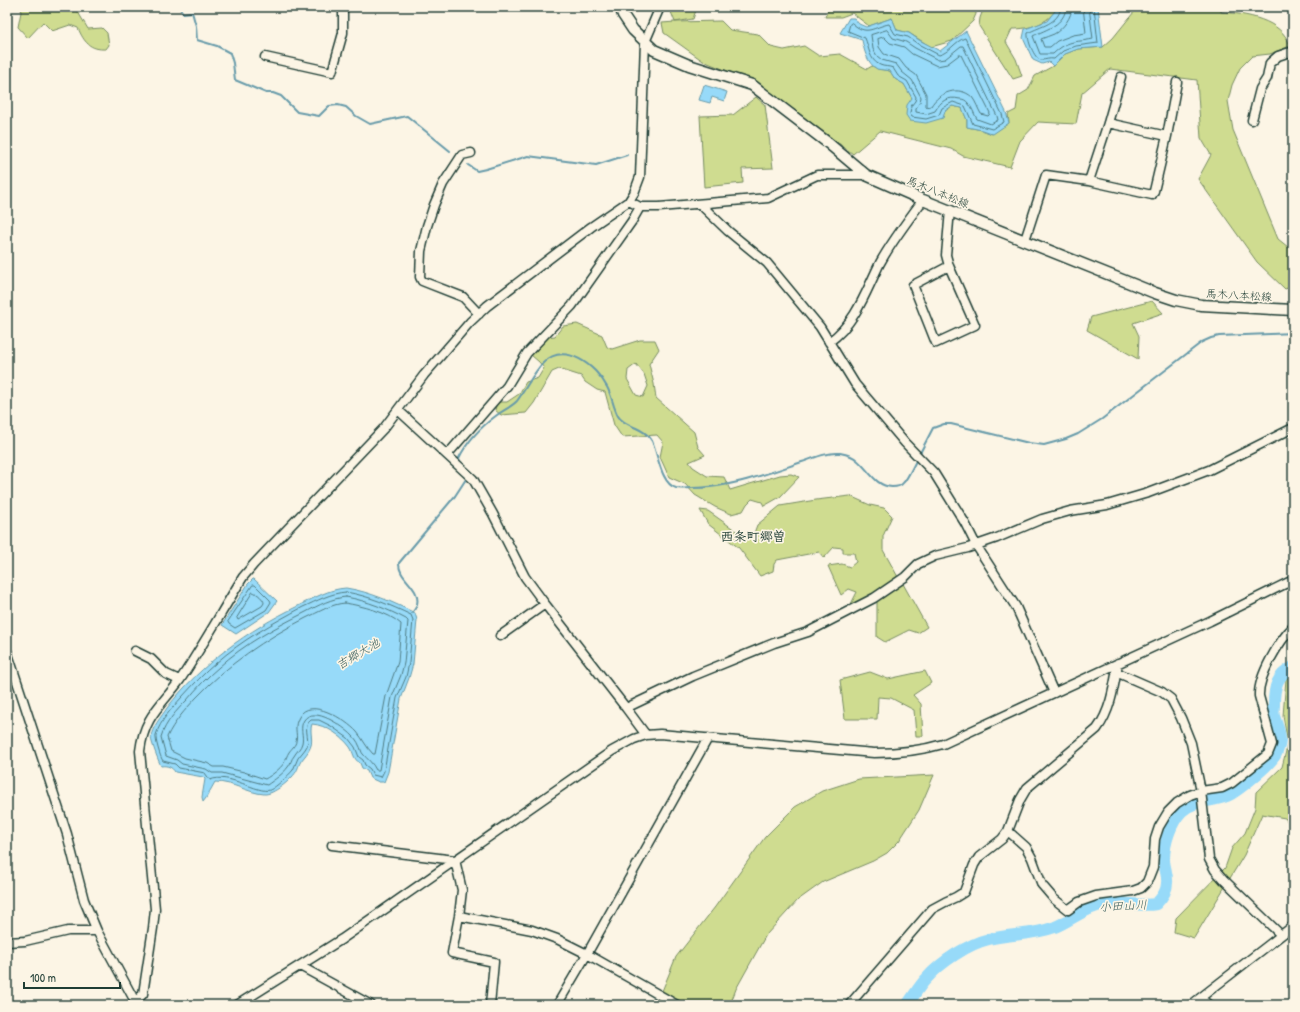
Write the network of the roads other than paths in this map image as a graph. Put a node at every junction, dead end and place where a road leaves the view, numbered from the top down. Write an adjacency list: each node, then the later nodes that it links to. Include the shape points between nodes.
1 (343, 7): 6 (street, via 343,33 332,72)
2 (620, 7): 4 (main road, 馬木八本松線, via 633,30)
3 (660, 7): 4 (street)
4 (645, 42): 13 (main road, 馬木八本松線, via 654,50 689,65 752,85); 16 (street, via 640,177)
5 (1293, 52): 9 (street, via 1278,56 1270,63)
6 (265, 58)
7 (1121, 77): 10 (street)
8 (1176, 82): 11 (street)
9 (1252, 120)
10 (1108, 123): 11 (street); 14 (street)
11 (1167, 136): 14 (street, via 1152,195)
12 (471, 153): 23 (street, via 462,155 457,162 434,205 421,252 420,277 422,281 463,297)
13 (866, 175): 15 (main road, 馬木八本松線); 17 (street, via 817,175 768,198)
14 (1089, 181): 20 (street, via 1046,175)
15 (923, 200): 19 (main road, 馬木八本松線); 24 (street, via 881,262 861,304 838,335)
16 (629, 201): 18 (street); 23 (street, via 591,227)
17 (700, 204): 18 (street); 24 (street, via 767,264 820,327)
18 (640, 207): 27 (street, via 572,306 527,353 507,386)
19 (950, 210): 20 (main road, 馬木八本松線); 21 (street, via 946,255)
20 (1025, 240): 22 (main road, 馬木八本松線, via 1176,300 1213,306)
21 (949, 266): 21 (street, via 913,285 936,343 975,325)
22 (1293, 310)
23 (479, 314): 25 (street, via 442,353)
24 (829, 342): 28 (street, via 855,384 938,478)
25 (398, 410): 27 (street); 36 (street, via 364,450 254,564)
26 (1293, 428): 28 (street, via 1209,470 1148,493 1042,519)
27 (447, 455): 30 (street, via 473,480 525,577)
28 (976, 545): 37 (street, via 1016,607); 38 (street, via 935,556 918,564 905,577 874,598 808,632 693,676)
29 (1293, 580): 35 (street)
30 (545, 604): 32 (street); 38 (street)
31 (1293, 627): 41 (street, via 1279,645 1259,688 1272,744 1268,754 1232,783 1222,788)
32 (500, 636)
33 (7, 651): 47 (street, via 67,834 84,900)
34 (135, 651): 36 (street, via 151,659 166,674)
35 (1117, 667): 37 (street); 41 (street, via 1171,699 1191,743); 42 (street, via 1109,706 1102,722 1027,788)
36 (179, 680): 53 (street, via 149,718 141,739 155,909 143,994)
37 (1054, 693): 40 (street, via 943,744 898,753)
38 (626, 708): 39 (street)
39 (646, 735): 40 (street); 44 (street, via 612,751)
40 (708, 738): 50 (street)
41 (1201, 791): 42 (street, via 1184,799 1168,812 1157,833 1153,867 1147,882 1141,888 1096,896 1079,902 1068,910 1042,885 1026,847); 48 (street, via 1209,859 1224,880)
42 (1008, 831): 59 (street, via 1002,839 978,857 964,892 932,909)
43 (332, 845): 44 (street)
44 (455, 860): 45 (street, via 462,890); 51 (street)
45 (460, 916): 50 (street, via 532,930); 56 (street, via 452,953 494,962)
46 (1293, 926): 48 (street)
47 (97, 931): 49 (street, via 68,931 25,941); 53 (street)
48 (1281, 935): 52 (street)
49 (7, 942)
50 (587, 954): 57 (street); 58 (street)
51 (300, 966): 54 (street); 55 (street)
52 (1200, 998): 60 (street); 61 (street)
53 (136, 1004)
54 (237, 1005)
55 (371, 1005)
56 (490, 1005)
57 (557, 1005)
58 (677, 1005)
59 (849, 1005)
60 (1191, 1005)
61 (1209, 1005)

